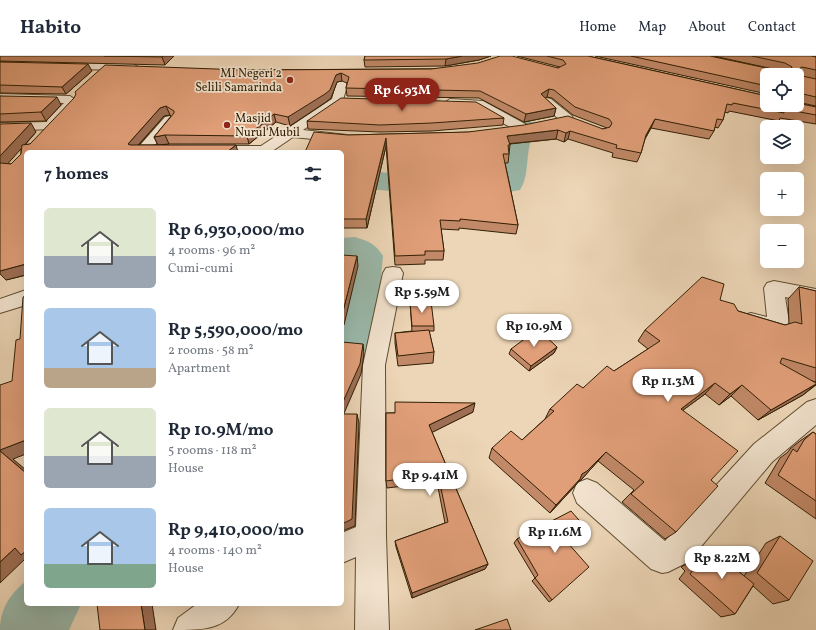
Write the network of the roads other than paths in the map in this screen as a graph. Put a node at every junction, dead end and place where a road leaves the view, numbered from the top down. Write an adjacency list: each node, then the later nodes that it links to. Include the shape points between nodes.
1 (0, 65): 2 (street)
2 (106, 67): 3 (street); 5 (street)
3 (146, 68)
4 (346, 73): 9 (street)
5 (96, 76)
6 (81, 90): 8 (street)
7 (0, 98): 8 (street)
8 (70, 100): 15 (street, via 72,104)
9 (338, 100): 10 (street); 20 (street)
10 (353, 101)
11 (547, 102): 14 (street, via 572,122)
12 (440, 103): 18 (street, via 479,104)
13 (170, 120): 25 (street)
14 (551, 123)
15 (48, 126): 17 (street); 21 (street)
16 (536, 126): 18 (street)
17 (0, 127)
18 (522, 128): 19 (street)
19 (498, 131)
20 (292, 132): 22 (street, via 322,137); 28 (street)
21 (38, 138)
22 (356, 138)
23 (163, 149): 26 (street)
24 (193, 149): 27 (street)
25 (144, 150)
26 (156, 150)
27 (228, 150)
28 (264, 150)
29 (393, 272): 36 (street, via 374,365)
30 (816, 296): 33 (street, via 774,288 778,322 774,327)
31 (24, 297): 32 (street)
32 (1, 309)
33 (736, 316)
34 (816, 410): 35 (street, via 764,453 677,551 666,558 662,558)
35 (587, 493)
36 (371, 536): 37 (street); 40 (street)
37 (344, 547)
38 (220, 606): 39 (street)
39 (190, 630)
40 (372, 630)

